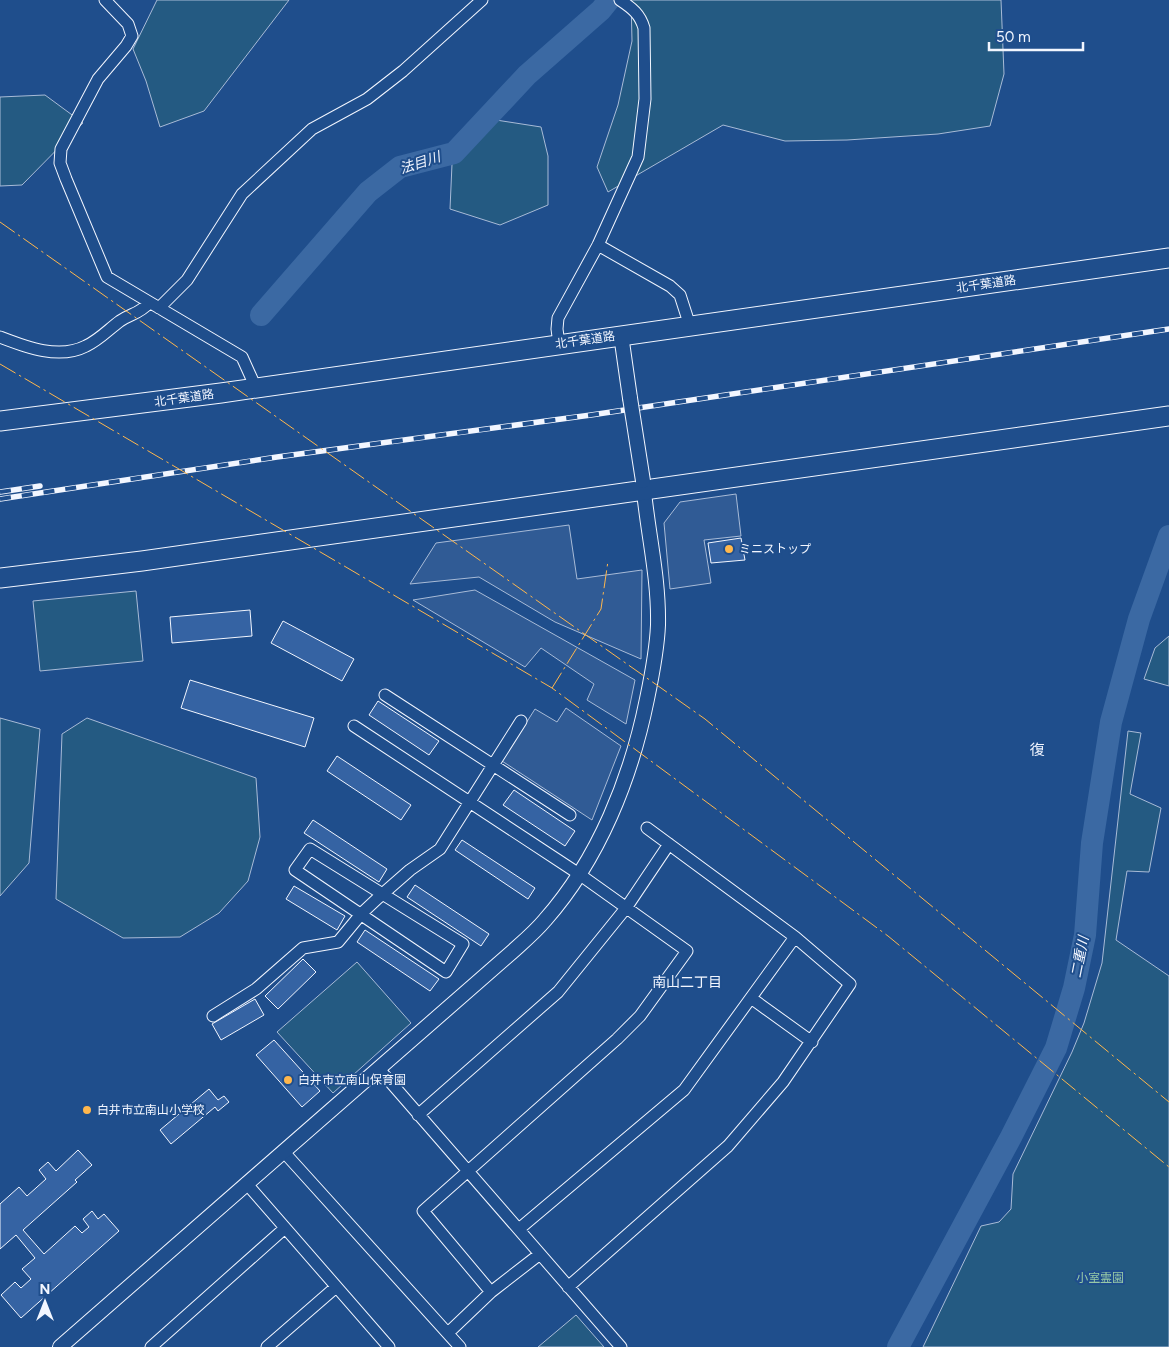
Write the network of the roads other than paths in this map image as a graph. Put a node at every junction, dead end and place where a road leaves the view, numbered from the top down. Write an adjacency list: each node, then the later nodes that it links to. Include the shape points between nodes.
1 (105, 0): 6 (street, via 128,24 132,36 98,79 61,149 60,163 107,277)
2 (482, 0): 6 (street, via 403,71 367,98 312,129 255,181 242,194 187,280)
3 (621, 0): 4 (street, via 641,19 644,28 645,99 638,158)
4 (598, 246): 7 (street, via 670,286 680,295); 10 (street, via 558,318)
5 (1169, 258): 7 (highway, 北千葉道路)
6 (154, 305): 8 (street, via 122,320 86,346 72,350 40,350); 11 (street, via 242,357)
7 (690, 326): 9 (highway, 北千葉道路)
8 (0, 337)
9 (622, 341): 10 (highway, 北千葉道路); 14 (street, bridge)
10 (560, 344): 11 (highway, 北千葉道路)
11 (256, 388): 13 (highway, 北千葉道路)
12 (1169, 416): 14 (highway)
13 (0, 421)
14 (643, 486): 15 (highway, via 151,560); 24 (street, via 656,574 658,626 653,668 628,775)
15 (0, 578)
16 (385, 695): 19 (street)
17 (521, 722): 19 (street)
18 (354, 726): 20 (street)
19 (494, 765): 20 (street); 21 (street)
20 (471, 802): 24 (street); 25 (street, via 440,849)
21 (570, 815)
22 (647, 828): 23 (street)
23 (669, 844): 26 (street); 28 (street)
24 (579, 874): 26 (street); 32 (street, via 545,920)
25 (384, 893): 27 (street); 27 (street, via 310,849 295,870); 27 (street, via 463,944 446,972)
26 (626, 908): 33 (street, via 558,992); 35 (street, via 687,951 640,1016 618,1039)
27 (362, 913): 30 (street, via 338,942 302,948 256,989)
28 (795, 937): 29 (street); 31 (street, via 850,984)
29 (751, 998): 31 (street); 38 (street, via 684,1090)
30 (213, 1016)
31 (812, 1042): 41 (street, via 783,1082 728,1146)
32 (379, 1069): 33 (street); 34 (street)
33 (418, 1115): 35 (street)
34 (283, 1151): 36 (street); 43 (street)
35 (468, 1172): 38 (street); 42 (street, via 422,1211)
36 (246, 1183): 37 (street); 45 (street)
37 (285, 1228): 40 (street); 46 (street)
38 (519, 1229): 39 (street)
39 (540, 1254): 41 (street); 42 (street)
40 (336, 1287): 44 (street); 47 (street)
41 (568, 1287): 49 (street)
42 (491, 1292): 43 (street)
43 (448, 1332): 48 (street)
44 (387, 1346)
45 (60, 1347)
46 (151, 1347)
47 (267, 1347)
48 (460, 1347)
49 (621, 1347)

